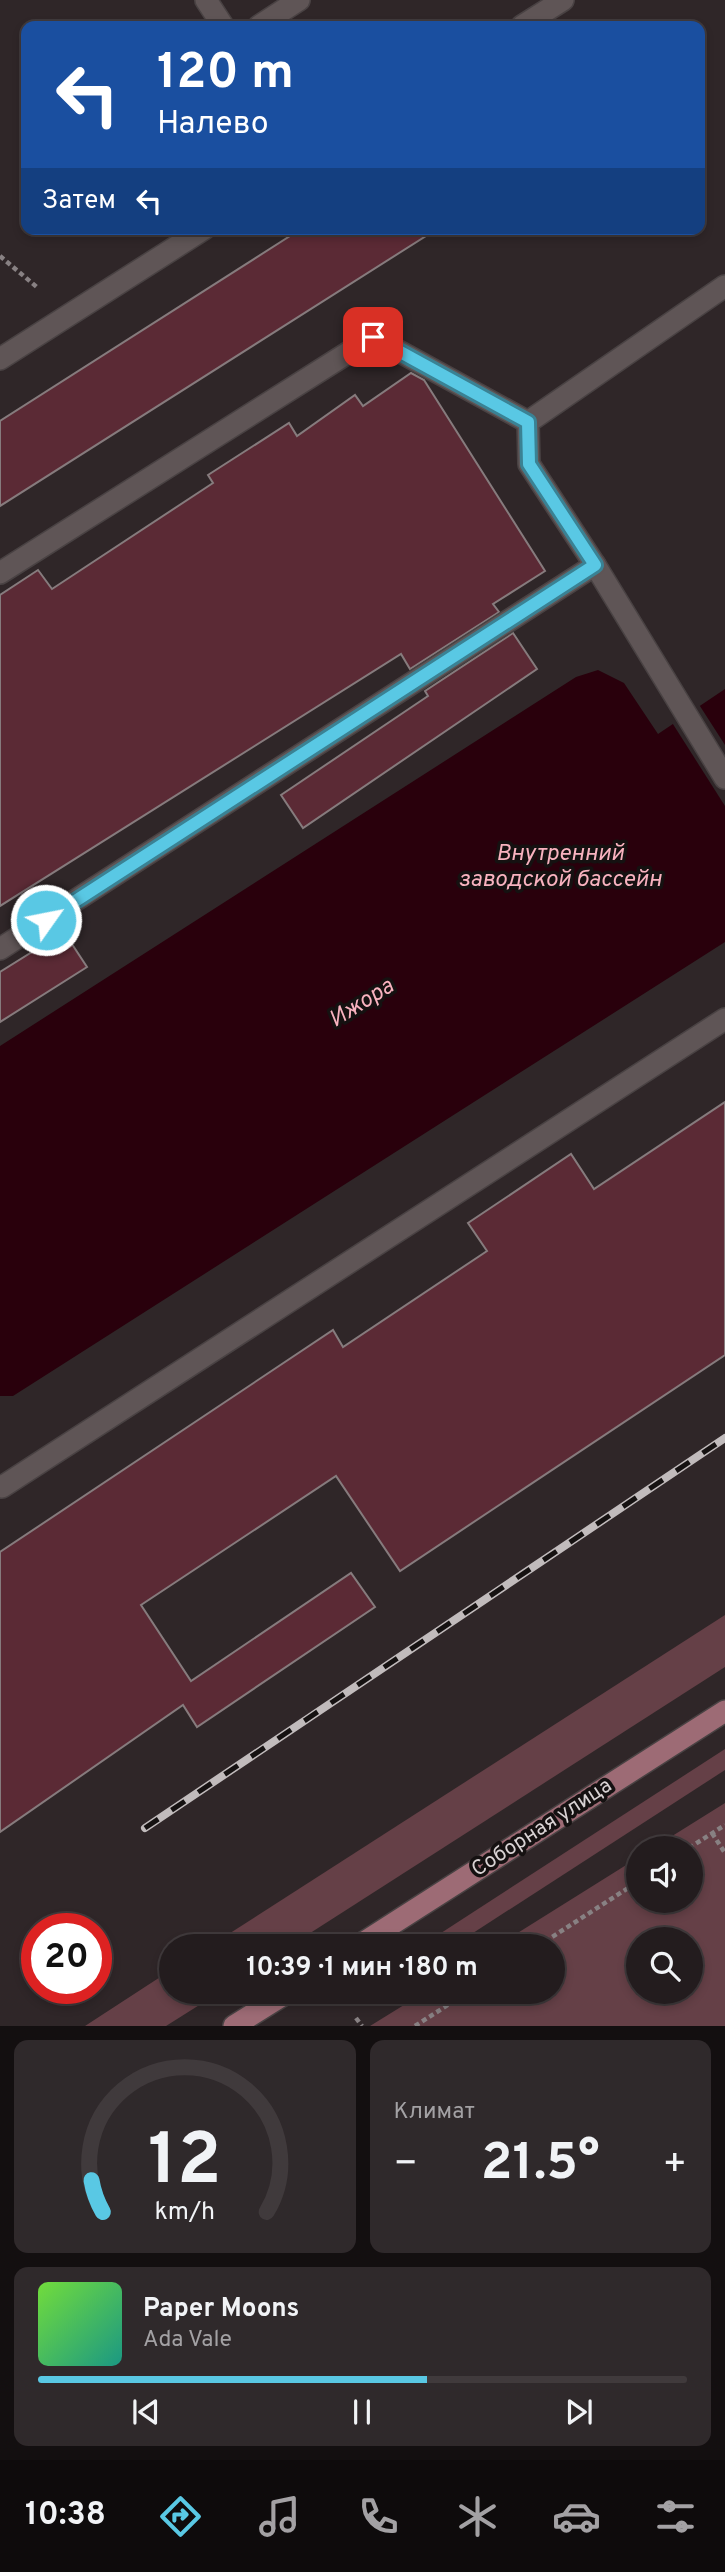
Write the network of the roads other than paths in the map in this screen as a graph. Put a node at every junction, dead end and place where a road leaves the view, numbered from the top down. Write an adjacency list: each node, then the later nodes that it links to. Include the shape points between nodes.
1 (206, 0): 4 (street)
2 (299, 0): 5 (street)
3 (563, 0): 6 (street)
4 (220, 21)
5 (267, 21)
6 (530, 21)
7 (195, 235): 9 (street)
8 (725, 286): 10 (street)
9 (0, 359)
10 (528, 422): 11 (street, via 529,464); 12 (street, via 373,337)
11 (595, 565): 13 (street); 14 (street)
12 (0, 573)
13 (725, 778)
14 (0, 949)
15 (725, 1019): 16 (street)
16 (0, 1486)
17 (725, 1711): 18 (main road, Соборная улица)
18 (377, 1934)
19 (269, 2004): 20 (main road)
20 (234, 2026)

